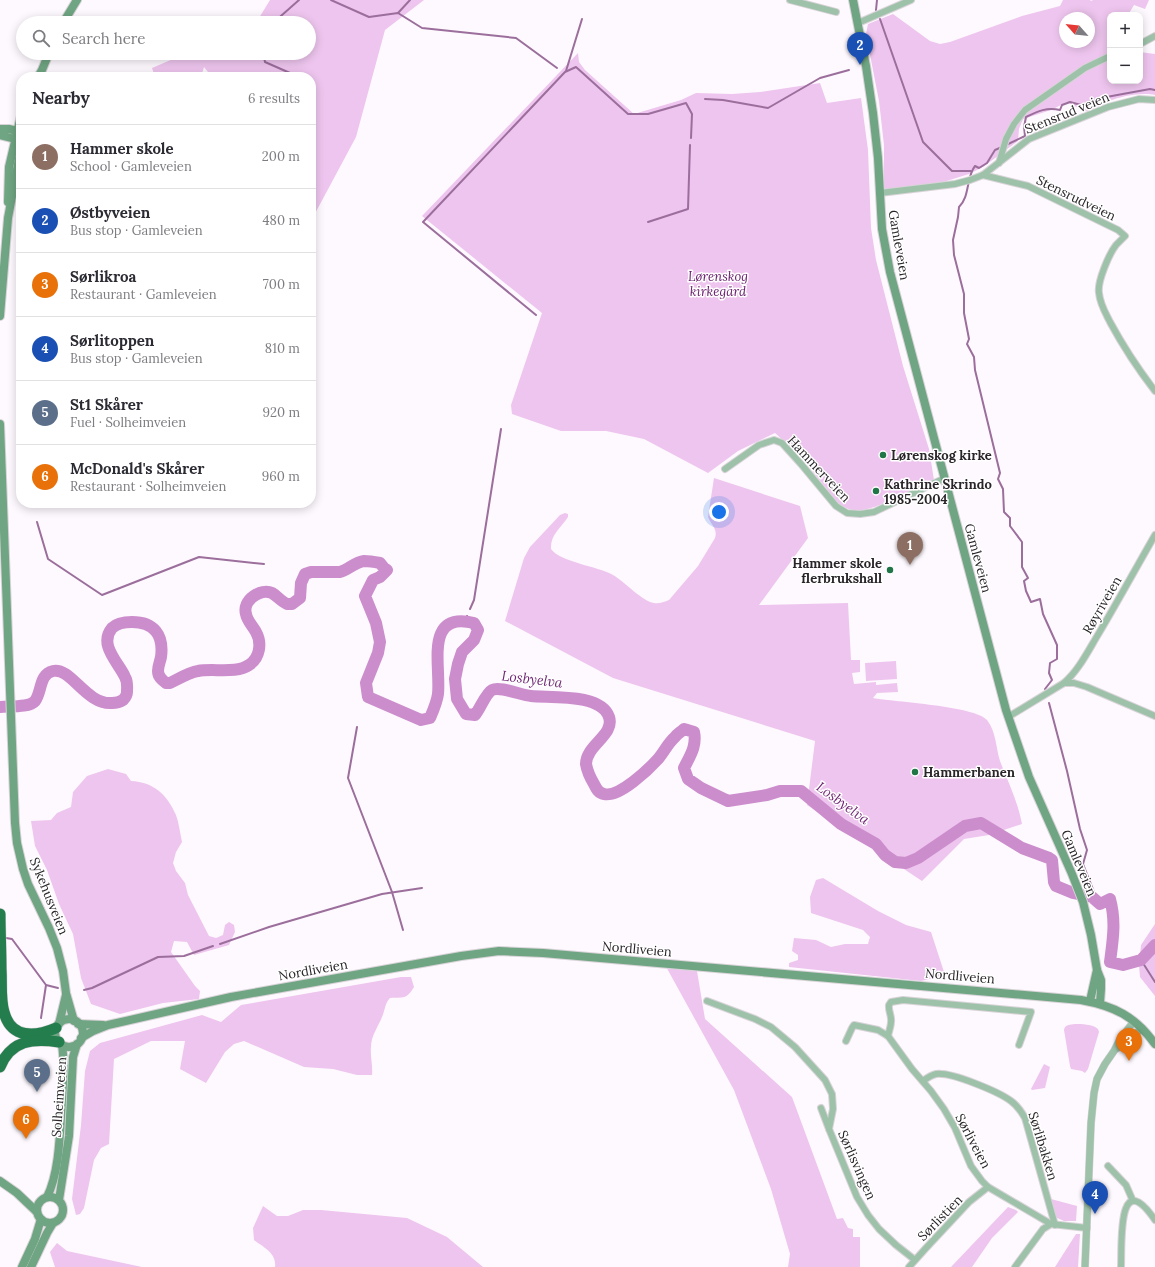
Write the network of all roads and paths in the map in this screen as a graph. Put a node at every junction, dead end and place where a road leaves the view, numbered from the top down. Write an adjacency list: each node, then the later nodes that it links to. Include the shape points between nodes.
1 (77, 0): 7 (main road)
2 (790, 0): 5 (street)
3 (853, 0): 8 (main road, Gamleveien)
4 (911, 0): 8 (street)
5 (800, 1): 6 (street)
6 (836, 12)
7 (67, 16)
8 (858, 23): 23 (main road, Gamleveien, via 874,120)
9 (1155, 36): 10 (street)
10 (1143, 42)
11 (1107, 57): 20 (street, via 1085,68 1025,110 1006,139)
12 (46, 60): 13 (main road)
13 (41, 72)
14 (1155, 100): 20 (street, Stensrud veien, via 1139,99 1108,107 1029,139)
15 (0, 129): 16 (main road)
16 (16, 132)
17 (16, 134): 18 (main road)
18 (0, 135)
19 (16, 145): 24 (main road, via 8,174)
20 (999, 163): 22 (street, Stensrud veien)
21 (16, 175): 24 (main road)
22 (983, 175): 23 (street, Stensrud veien, via 955,184); 26 (street, Stensrudveien, via 1028,186 1118,230 1125,236 1108,260 1098,292 1101,305 1115,331)
23 (880, 193): 29 (main road, Gamleveien, via 882,229 889,267)
24 (8, 218): 25 (main road)
25 (0, 316)
26 (1155, 391)
27 (0, 424): 36 (main road, Sykehusveien, via 15,822 19,852 28,884 57,948)
28 (725, 469): 29 (street, Hammerveien, via 759,445 774,440 782,443 836,506 847,513 860,514 874,512)
29 (945, 478): 33 (main road, Gamleveien)
30 (1155, 535): 31 (street, Røyriveien, via 1081,663)
31 (1064, 683): 32 (street, via 1088,687); 33 (street, Røyriveien)
32 (1155, 716)
33 (1008, 717): 35 (main road, Gamleveien, via 1032,784 1077,885 1086,911)
34 (0, 914): 43 (highway, via 3,1011 6,1017 11,1026 22,1034 37,1034)
35 (1097, 970): 38 (main road, Gamleveien); 39 (main road, Gamleveien, via 1101,984)
36 (66, 993): 41 (main road, Sykehusveien); 43 (main road, Sykehusveien)
37 (707, 1001): 55 (street, Sørlisvingen, via 760,1021 795,1047 825,1080 832,1094 833,1109)
38 (1090, 1001): 39 (main road, Nordliveien); 42 (main road, Nordliveien, via 669,963 499,951 231,997)
39 (1100, 1003): 40 (main road, Nordliveien, via 1116,1009)
40 (1134, 1021): 44 (main road, Nordliveien); 51 (street)
41 (76, 1022): 42 (main road, Nordliveien); 43 (main road, via 64,1020); 46 (main road, via 82,1029)
42 (108, 1025): 46 (main road, Nordliveien)
43 (57, 1026): 48 (main road, via 55,1036)
44 (1142, 1028): 49 (main road, Nordliveien); 51 (street)
45 (888, 1036): 47 (street, via 878,1030 854,1026); 50 (street, via 891,1022 889,1005 891,1002 903,1000 1031,1012); 53 (street, Sørliveien)
46 (79, 1041): 48 (main road, via 68,1047); 61 (main road, Solheimveien, via 73,1057 68,1144)
47 (846, 1041)
48 (60, 1044): 52 (highway, via 37,1040 21,1044 6,1054); 60 (main road, Solheimveien, via 64,1063 60,1136 51,1188)
49 (1155, 1044)
50 (1019, 1045)
51 (1114, 1051): 67 (street, via 1095,1086)
52 (0, 1066)
53 (923, 1082): 58 (street, Sørliveien, via 944,1109 971,1166); 66 (street, Sørlibakken, via 930,1076 945,1074 992,1090 1020,1109 1025,1118)
54 (821, 1108): 55 (street, Sørlisvingen)
55 (829, 1129): 68 (street, Sørlisvingen, via 857,1197 868,1216 896,1245)
56 (1108, 1166): 62 (street, via 1126,1186)
57 (0, 1181): 59 (main road)
58 (988, 1187): 66 (street, Sørliveien); 68 (street, Sørlistien, via 969,1202)
59 (17, 1193): 60 (main road); 63 (main road)
60 (44, 1198): 61 (main road, via 54,1197); 63 (main road, via 38,1206)
61 (59, 1200): 65 (main road, via 64,1212 59,1220)
62 (1133, 1201): 64 (street, via 1138,1201 1147,1208); 74 (street, via 1128,1203 1124,1213)
63 (39, 1216): 65 (main road); 69 (main road, via 35,1239)
64 (1155, 1220)
65 (53, 1223): 70 (main road)
66 (1053, 1225): 67 (street, Sørliveien); 72 (street, via 1043,1229)
67 (1087, 1228): 73 (street)
68 (915, 1260): 71 (street, Sørlistien)
69 (22, 1267)
70 (32, 1267)
71 (909, 1267)
72 (1015, 1267)
73 (1085, 1267)
74 (1121, 1267)

